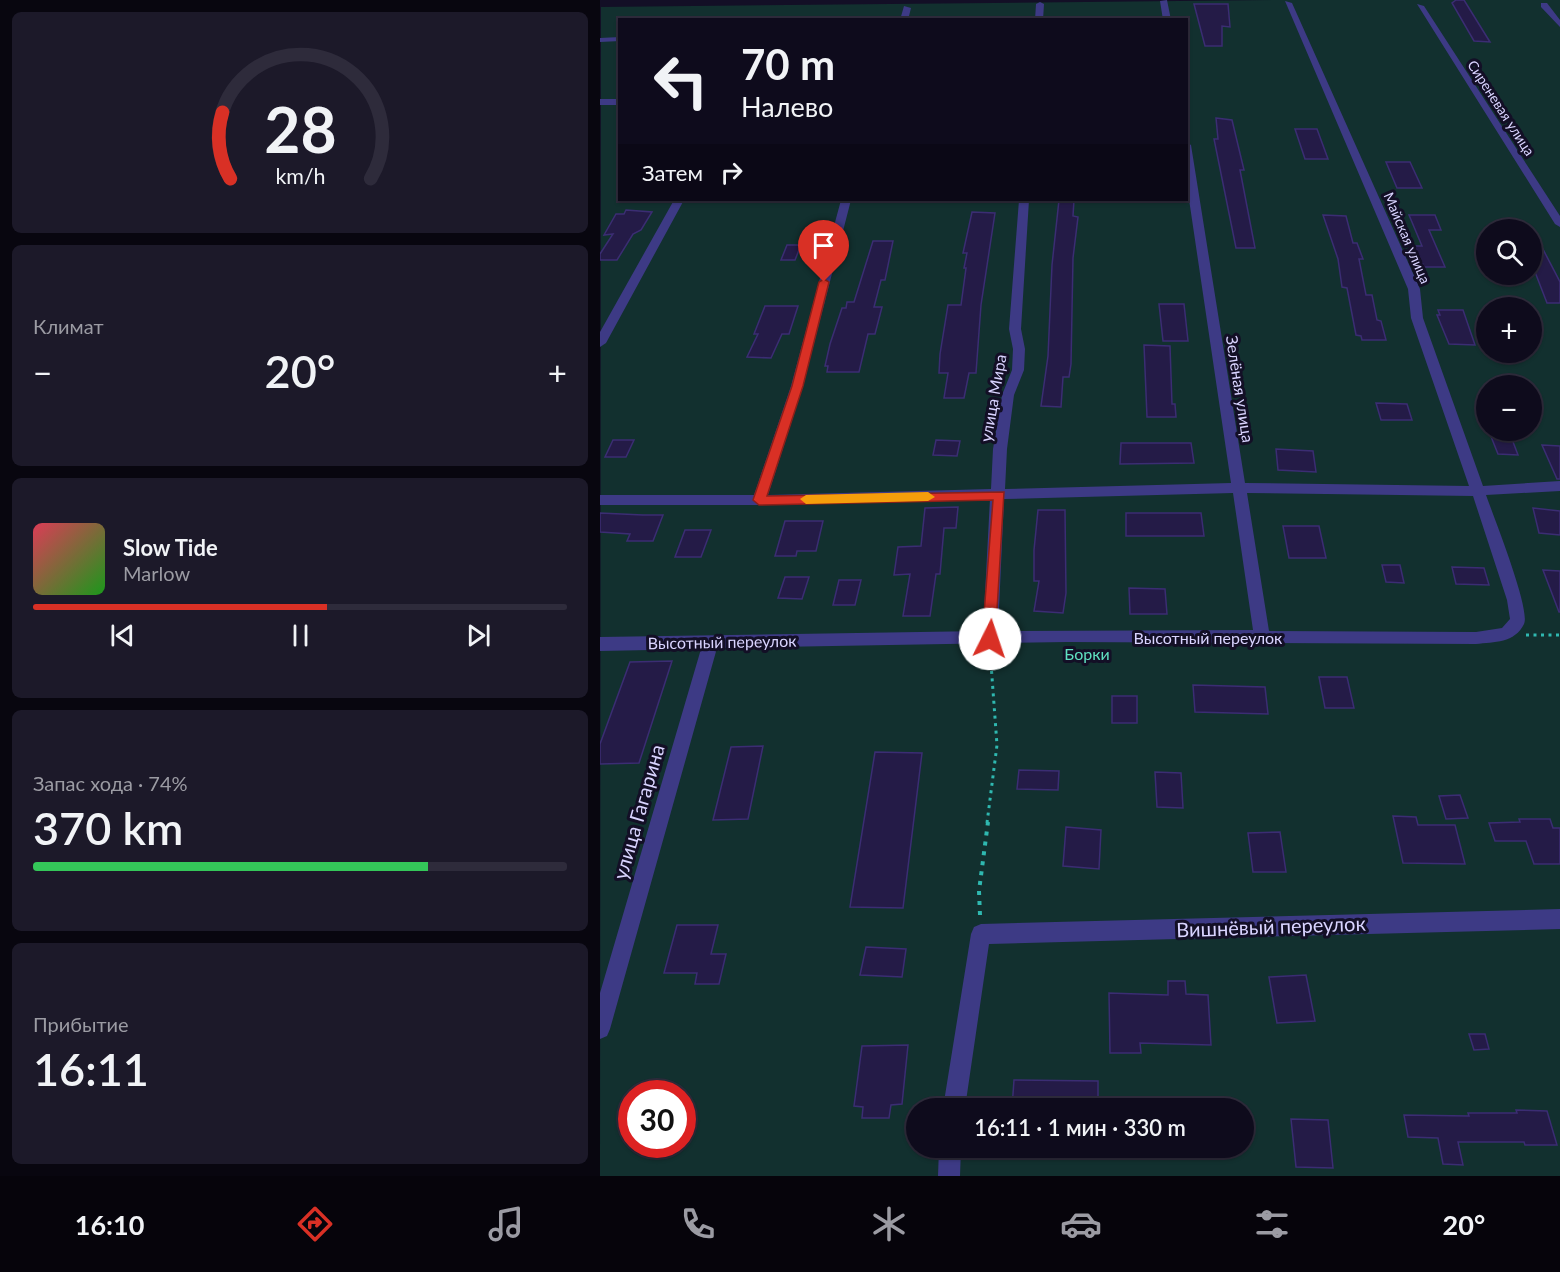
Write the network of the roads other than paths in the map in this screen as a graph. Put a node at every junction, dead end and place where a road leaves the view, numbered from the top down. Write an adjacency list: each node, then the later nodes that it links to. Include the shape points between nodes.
1 (1164, 1): 9 (street)
2 (1288, 3): 23 (street, Майская улица, via 1414,289 1417,318)
3 (1040, 4): 8 (street)
4 (1544, 5): 10 (street)
5 (1420, 6): 19 (street, Сиреневая улица)
6 (908, 8): 7 (street)
7 (905, 18)
8 (1039, 18)
9 (1167, 18)
10 (1560, 25)
11 (618, 39): 12 (lane)
12 (600, 40)
13 (600, 102): 14 (street)
14 (618, 102)
15 (1188, 158): 22 (street, Зелёная улица)
16 (677, 201): 20 (street)
17 (846, 201): 26 (street, via 797,386)
18 (1024, 201): 24 (street, улица Мира, via 1015,329 1018,370 1008,395 1000,449)
19 (1560, 225)
20 (600, 343)
21 (1560, 486): 23 (street)
22 (1239, 488): 23 (street); 24 (street); 27 (street, Зелёная улица)
23 (1478, 491): 27 (street, Высотный переулок, via 1515,600 1518,621 1506,634 1476,638)
24 (1000, 495): 26 (street); 28 (street, улица Мира)
25 (600, 500): 26 (street)
26 (759, 500)
27 (1262, 638): 28 (street, Высотный переулок)
28 (990, 639): 29 (street, Высотный переулок)
29 (711, 642): 30 (street, Высотный переулок); 32 (street, улица Гагарина)
30 (600, 644)
31 (1560, 919): 33 (street, Вишнёвый переулок, via 981,934)
32 (600, 1029)
33 (956, 1098)
34 (950, 1158): 35 (street)
35 (949, 1176)

